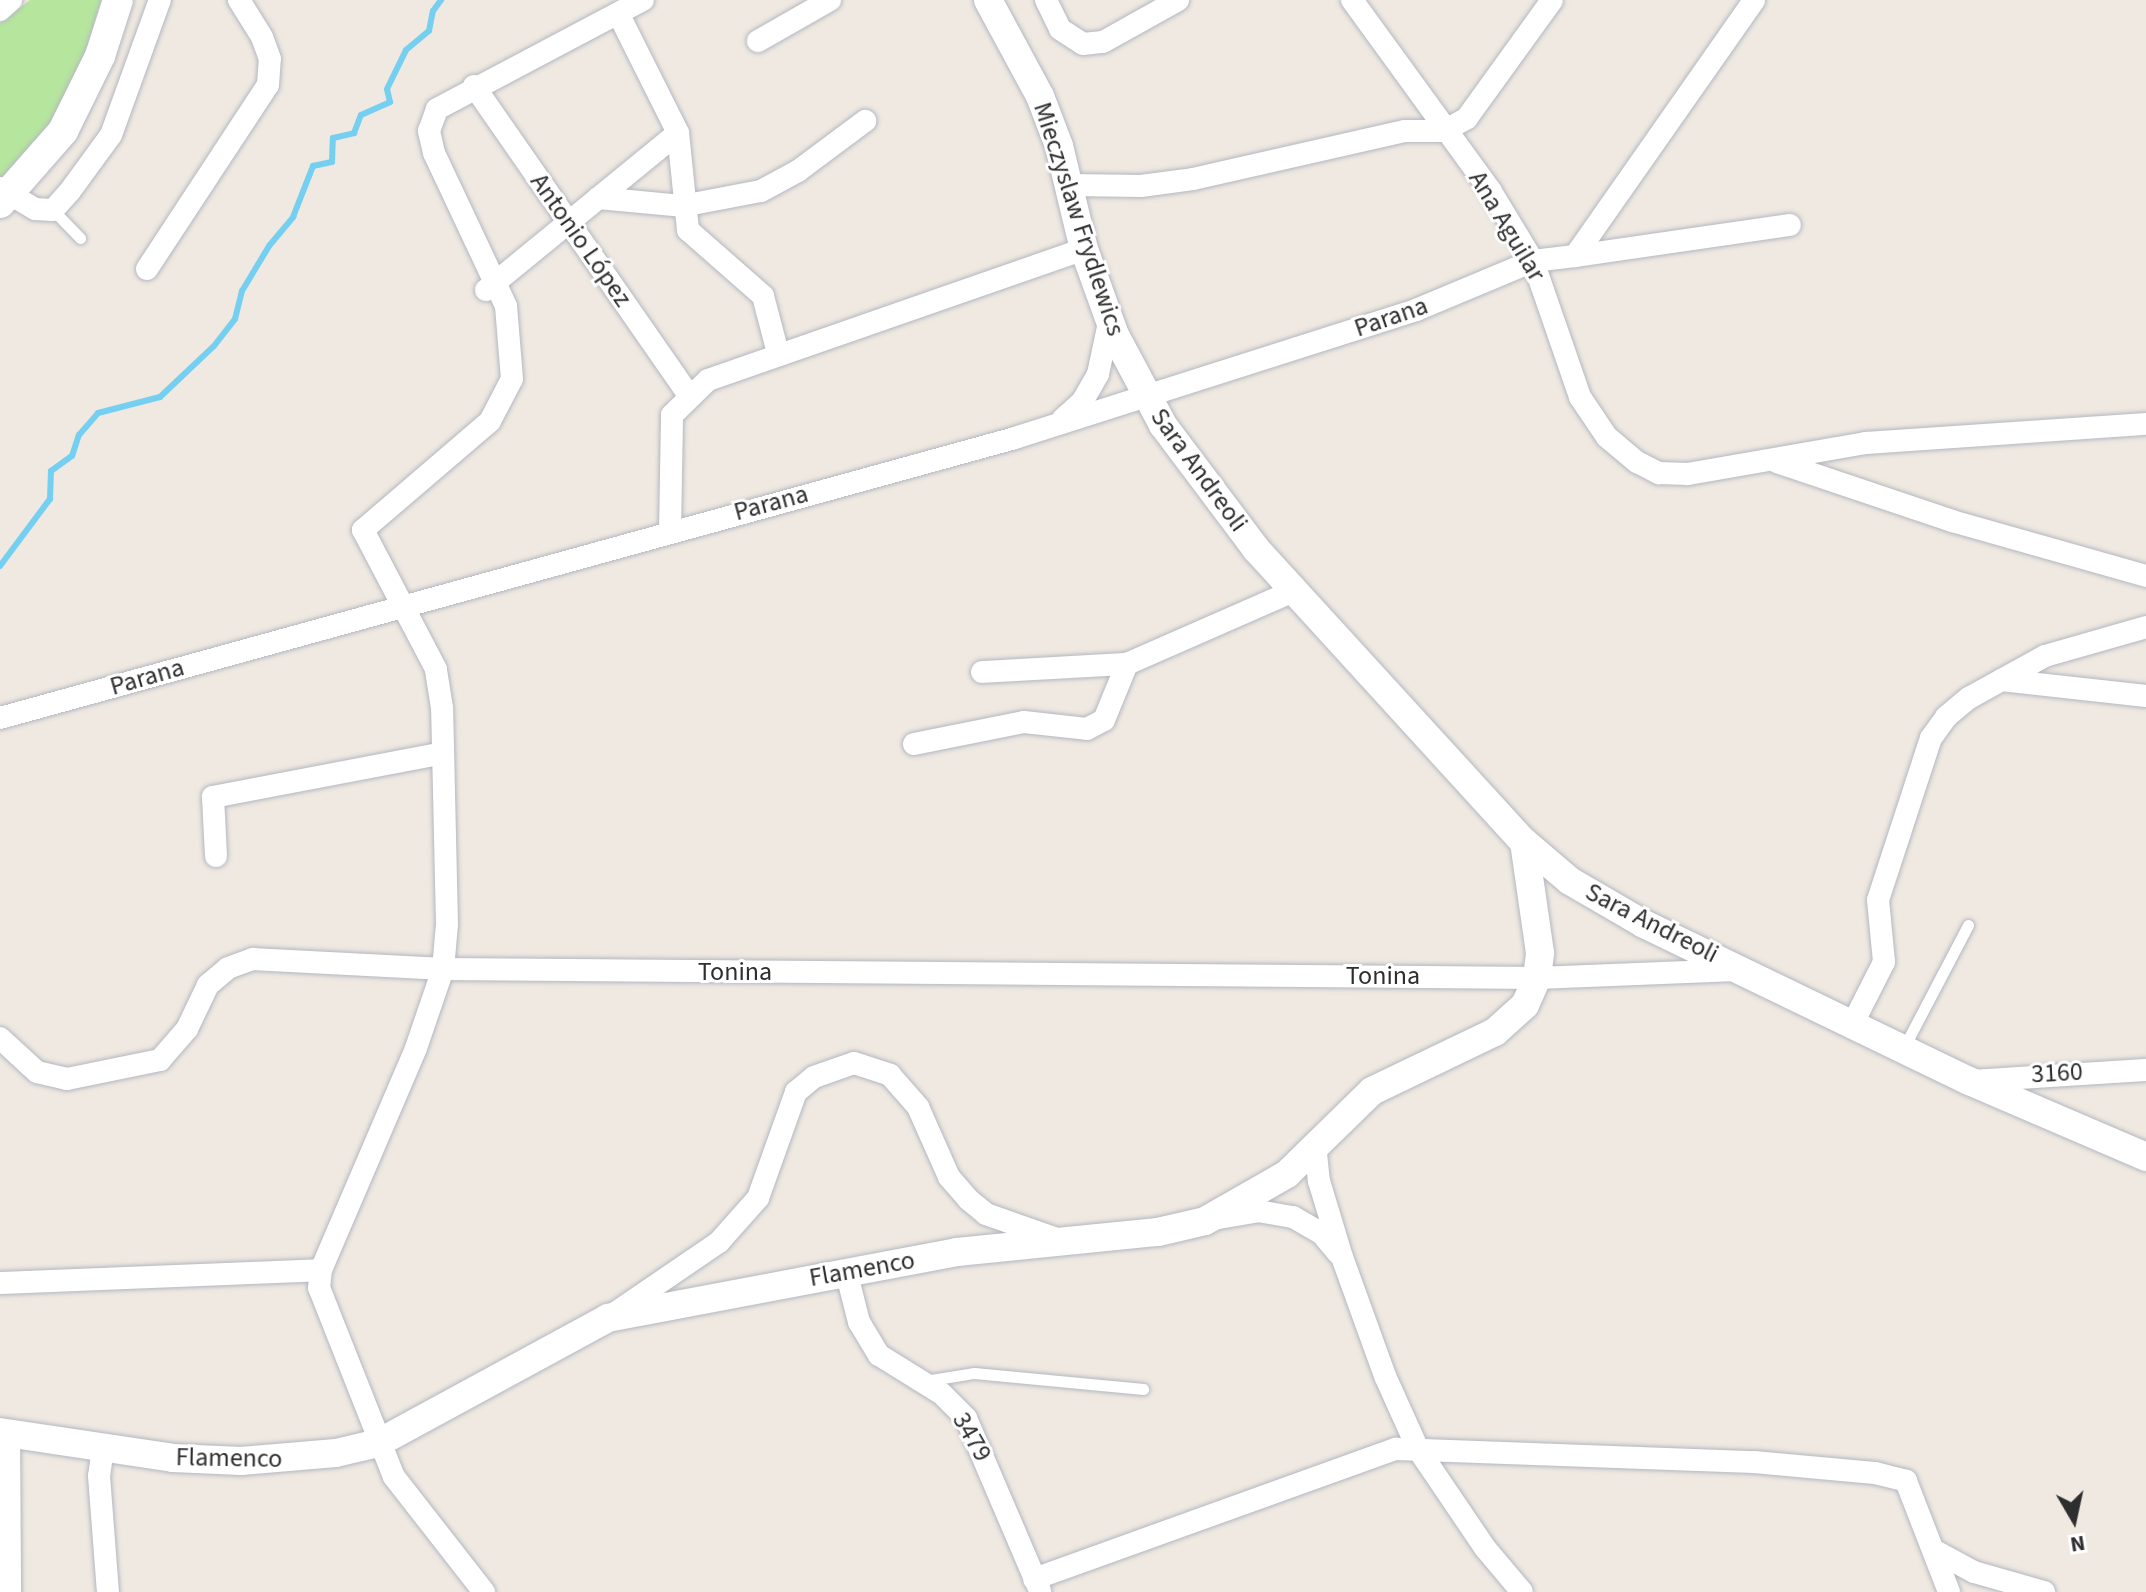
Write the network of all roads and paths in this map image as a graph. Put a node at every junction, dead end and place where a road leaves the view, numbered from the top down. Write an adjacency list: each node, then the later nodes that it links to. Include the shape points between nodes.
1 (11, 0): 13 (street)
2 (118, 0): 21 (main road, via 81,100 46,157)
3 (160, 0): 24 (street, via 111,135)
4 (239, 0): 31 (street, via 251,13 270,59 268,85)
5 (643, 0): 14 (street)
6 (830, 0): 15 (street)
7 (988, 0): 20 (street, Mieczyslaw Frydlewics, via 1040,96)
8 (1046, 0): 9 (street, via 1060,29 1083,44 1103,42)
9 (1178, 0)
10 (1352, 0): 18 (street, Ana Aguilar)
11 (1552, 0): 18 (street, via 1467,118)
12 (1754, 0): 29 (street)
13 (0, 10)
14 (619, 15): 16 (street); 19 (street)
15 (758, 41)
16 (474, 86): 25 (street, Antonio López); 32 (street, via 437,109 429,131)
17 (865, 121): 23 (street, via 798,171 761,191)
18 (1444, 131): 20 (street, via 1405,131 1193,179 1141,186); 30 (street, Ana Aguilar, via 1490,190)
19 (678, 133): 22 (street); 23 (street)
20 (1070, 185): 28 (street, Mieczyslaw Frydlewics)
21 (3, 195): 24 (street, via 35,209)
22 (598, 198): 23 (street); 25 (street)
23 (682, 206): 34 (street, via 688,230 763,296)
24 (53, 210): 27 (lane)
25 (569, 221): 32 (street); 35 (street, Antonio López)
26 (1790, 225): 29 (street, Parana)
27 (80, 238)
28 (1084, 249): 33 (street, Mieczyslaw Frydlewics); 34 (street)
29 (1575, 256): 30 (street, Parana)
30 (1533, 261): 36 (street, Parana, via 1416,310); 39 (street, Ana Aguilar, via 1580,397 1607,437 1659,473 1688,474)
31 (147, 269)
32 (491, 286): 43 (street, via 506,306 512,379 500,405 490,421 363,530)
33 (1110, 318): 36 (street, Mieczyslaw Frydlewics); 38 (street, via 1098,374 1082,402)
34 (778, 353): 35 (street, via 708,380)
35 (688, 394): 40 (street, via 672,415 668,434)
36 (1146, 397): 38 (street, Parana); 42 (street, Sara Andreoli, via 1256,549)
37 (2146, 424): 39 (street, via 1866,443)
38 (1056, 425): 40 (street, Parana)
39 (1770, 460): 41 (street, via 1952,521)
40 (670, 532): 43 (street, Parana)
41 (2146, 576)
42 (1293, 591): 45 (street); 52 (street, Sara Andreoli)
43 (404, 604): 49 (street, Parana); 51 (street, via 436,669)
44 (2146, 627): 47 (street, via 2045,656)
45 (1127, 664): 46 (street); 50 (street, via 1104,720 1087,729 1024,722)
46 (982, 672)
47 (2001, 680): 48 (street); 58 (street, via 1946,717 1931,738 1878,900 1884,962)
48 (2146, 696)
49 (0, 718)
50 (914, 744)
51 (443, 753): 53 (street, via 213,797); 55 (street)
52 (1524, 842): 56 (street, Sara Andreoli, via 1603,903); 57 (street, Flamenco, via 1539,924)
53 (216, 856)
54 (1968, 925): 60 (lane)
55 (443, 969): 57 (street, Tonina); 59 (street, Tonina, via 253,959 228,968 208,985 187,1029 160,1060 67,1079 37,1072); 68 (street, via 416,1048)
56 (1746, 970): 57 (street, Tonina); 58 (street, Sara Andreoli)
57 (1537, 978): 63 (street, Flamenco, via 1525,1005 1495,1032 1372,1091)
58 (1852, 1025): 60 (street, Sara Andreoli)
59 (0, 1038)
60 (1903, 1049): 62 (street, Sara Andreoli)
61 (2146, 1070): 62 (street, 3160)
62 (1969, 1081): 64 (street, Sara Andreoli)
63 (1315, 1144): 65 (street, Flamenco, via 1287,1174); 67 (street, via 1319,1181)
64 (2146, 1157)
65 (1205, 1221): 66 (street, Flamenco, via 1158,1232); 67 (street, via 1258,1211 1293,1217 1322,1234)
66 (1066, 1241): 69 (street, Flamenco); 71 (street, via 986,1214 969,1200 949,1177 918,1107 890,1075 854,1063 814,1077 796,1092 758,1198 719,1242)
67 (1342, 1257): 77 (street)
68 (321, 1270): 70 (street); 75 (street, via 319,1288)
69 (846, 1271): 71 (street, Flamenco); 72 (street, 3479, via 866,1337 879,1355)
70 (0, 1283)
71 (608, 1318): 75 (street, Flamenco)
72 (921, 1382): 73 (lane, via 974,1373); 79 (street, 3479, via 966,1418)
73 (1143, 1389)
74 (4, 1434): 76 (street, Flamenco); 80 (street)
75 (378, 1443): 76 (street, Flamenco, via 302,1458 241,1461); 82 (street, via 409,1500)
76 (103, 1448): 81 (street, via 99,1476)
77 (1418, 1449): 78 (street, via 1845,1466 1906,1481); 79 (street, via 1382,1453); 83 (street, via 1485,1548)
78 (1935, 1551): 84 (street); 85 (street, via 1974,1572)
79 (1037, 1585)
80 (10, 1592)
81 (108, 1592)
82 (484, 1592)
83 (1522, 1592)
84 (1949, 1592)
85 (2044, 1592)

